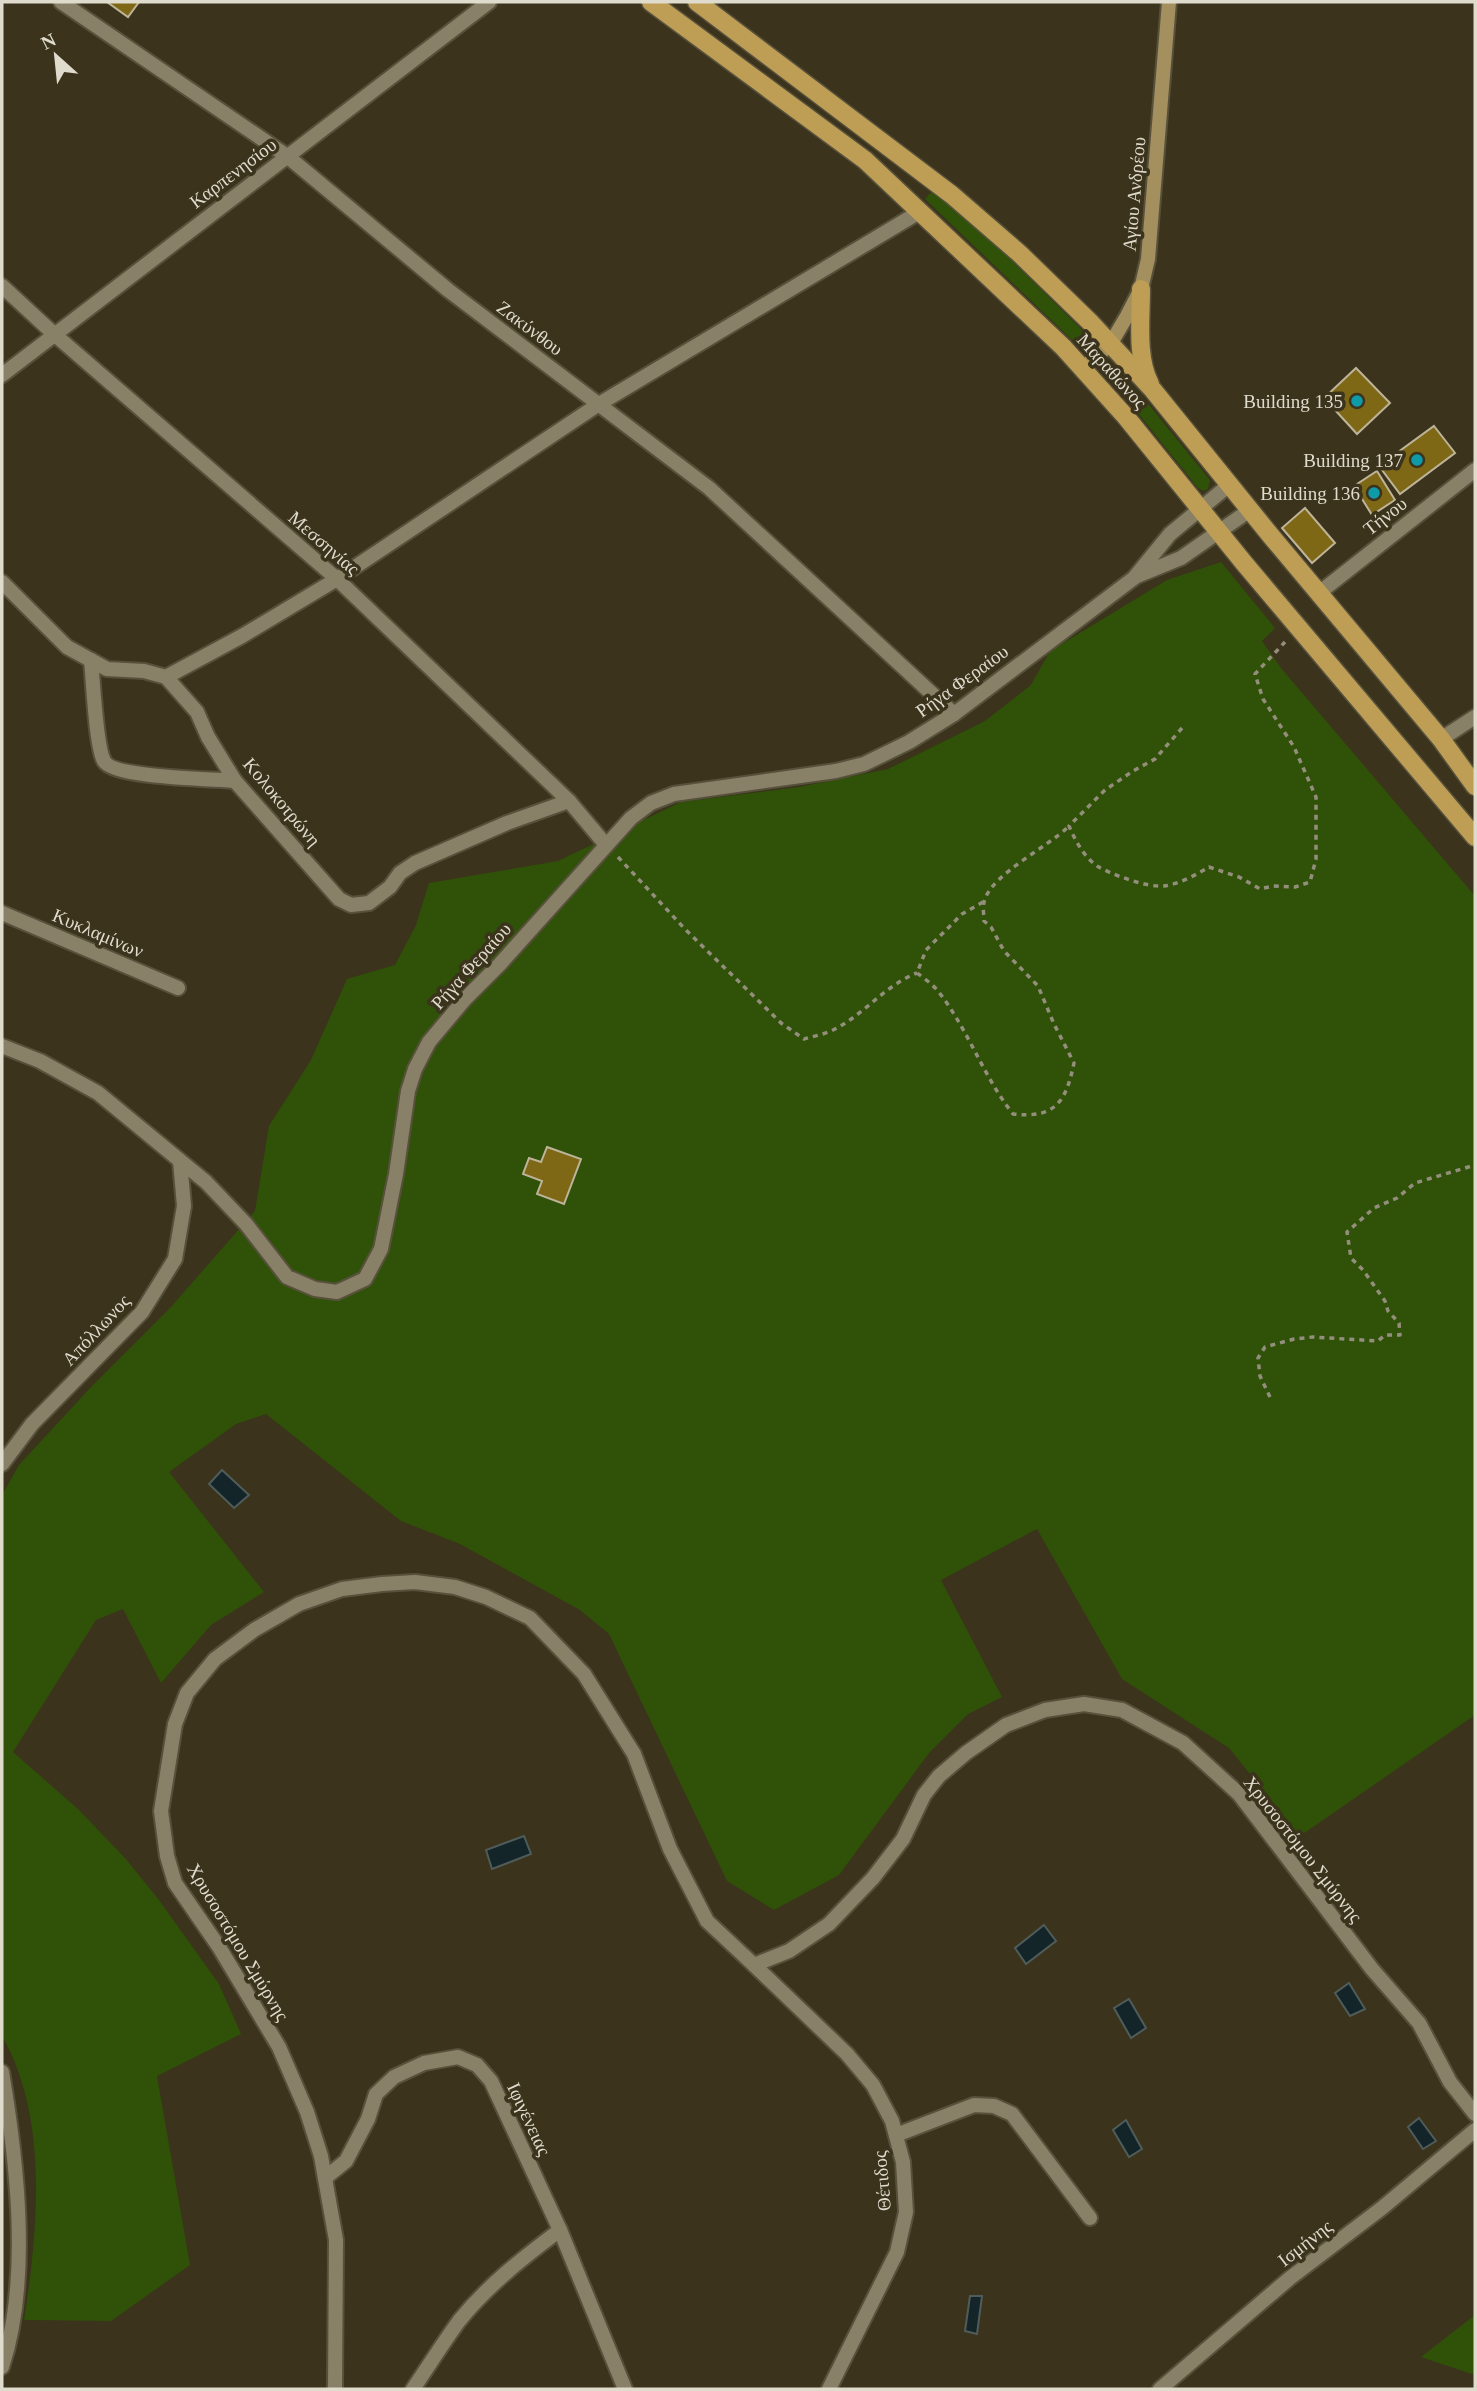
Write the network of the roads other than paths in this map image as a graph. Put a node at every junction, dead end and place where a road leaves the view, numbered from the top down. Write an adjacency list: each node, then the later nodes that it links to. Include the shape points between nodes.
1 (61, 2): 6 (street, Ζακύνθου)
2 (489, 2): 6 (street, Καρπενησίου)
3 (652, 2): 7 (main road, Μαραθώνος, via 865,160)
4 (697, 2): 11 (main road, Μαραθώνος, via 984,220)
5 (1169, 2): 9 (main road, Αγίου Ανδρέου, via 1148,259)
6 (287, 156): 10 (street, Καρπενησίου); 15 (street, Ζακύνθου, via 448,290)
7 (921, 211): 12 (main road, Μαραθώνος); 15 (street)
8 (2, 286): 10 (street, Μεσσηνίας)
9 (1141, 289): 11 (main road, Αγίου Ανδρέου); 14 (main road, via 1144,373)
10 (54, 334): 13 (street, Καρπενησίου); 22 (street, Μεσσηνίας)
11 (1111, 343): 12 (main road, Αγίου Ανδρέου); 14 (main road, Μαραθώνος)
12 (1083, 369): 18 (main road, Μαραθώνος)
13 (2, 375)
14 (1153, 390): 17 (main road, Μαραθώνος)
15 (599, 404): 22 (street); 27 (street, Ζακύνθου, via 709,488)
16 (1475, 470): 24 (street, Τήνου)
17 (1229, 485): 18 (street); 19 (main road, Μαραθώνος)
18 (1200, 508): 20 (main road, Μαραθώνος); 21 (street, via 1170,534)
19 (1250, 510): 20 (street); 24 (main road, Μαραθώνος)
20 (1220, 533): 21 (street, via 1181,558); 33 (main road, Μαραθώνος)
21 (1134, 578): 27 (street, Ρήγα Φεραίου)
22 (337, 579): 26 (street); 32 (street, Μεσσηνίας)
23 (2, 582): 25 (street, via 67,647)
24 (1319, 593): 29 (main road, Μαραθώνος)
25 (90, 660): 26 (street, via 107,669); 30 (street, via 99,739 104,761 112,769)
26 (166, 677): 30 (street, Κολοκοτρώνη, via 197,712)
27 (954, 714): 34 (street, Ρήγα Φεραίου, via 864,764 811,776 674,794 651,803)
28 (1475, 717): 29 (street)
29 (1441, 739): 31 (main road, Μαραθώνος)
30 (235, 781): 32 (street, Κολοκοτρώνη, via 339,899 351,905 369,902 415,863)
31 (1475, 786)
32 (569, 801): 34 (street, Μεσσηνίας)
33 (1475, 836)
34 (607, 845): 38 (street, Ρήγα Φεραίου, via 429,1042 408,1091 381,1249 365,1279 337,1292 287,1277 246,1224)
35 (2, 913): 36 (street, Κυκλαμίνων)
36 (178, 988)
37 (2, 1046): 38 (street, Ρήγα Φεραίου, via 98,1093)
38 (180, 1161): 39 (street, Απόλλωνος, via 184,1206 175,1259 142,1312 32,1423)
39 (2, 1464)
40 (754, 1965): 42 (street, Χρυσοστόμου Σμύρνης, via 789,1951 829,1924 903,1839 924,1795 939,1776 1006,1725 1045,1710 1084,1704 1122,1710 1183,1743 1239,1794 1372,1969 1419,2023 1450,2082); 44 (street, Θέτιδος, via 873,2085); 45 (street, Χρυσοστόμου Σμύρνης, via 707,1921 670,1849 634,1754 584,1674 530,1618 455,1587 415,1582 342,1589 299,1604 215,1659 187,1693 175,1724 161,1811 176,1883 279,2047 307,2112)
41 (2, 2072): 48 (street, via 16,2175 18,2264)
42 (1475, 2114)
43 (1475, 2130): 53 (street, Ισμήνης)
44 (896, 2135): 46 (street, via 974,2105 994,2106 1012,2114); 52 (street, Θέτιδος, via 904,2162 906,2213 897,2252)
45 (325, 2178): 47 (street, Ιφιγένειας, via 346,2161 376,2094 394,2077 424,2063 458,2057 477,2064 491,2081); 49 (street, Χρυσοστόμου Σμύρνης, via 336,2240)
46 (1090, 2218)
47 (560, 2230): 50 (street, via 486,2291 459,2321); 51 (street, Ιφιγένειας)
48 (2, 2367)
49 (335, 2389)
50 (413, 2389)
51 (625, 2389)
52 (829, 2389)
53 (1160, 2389)

